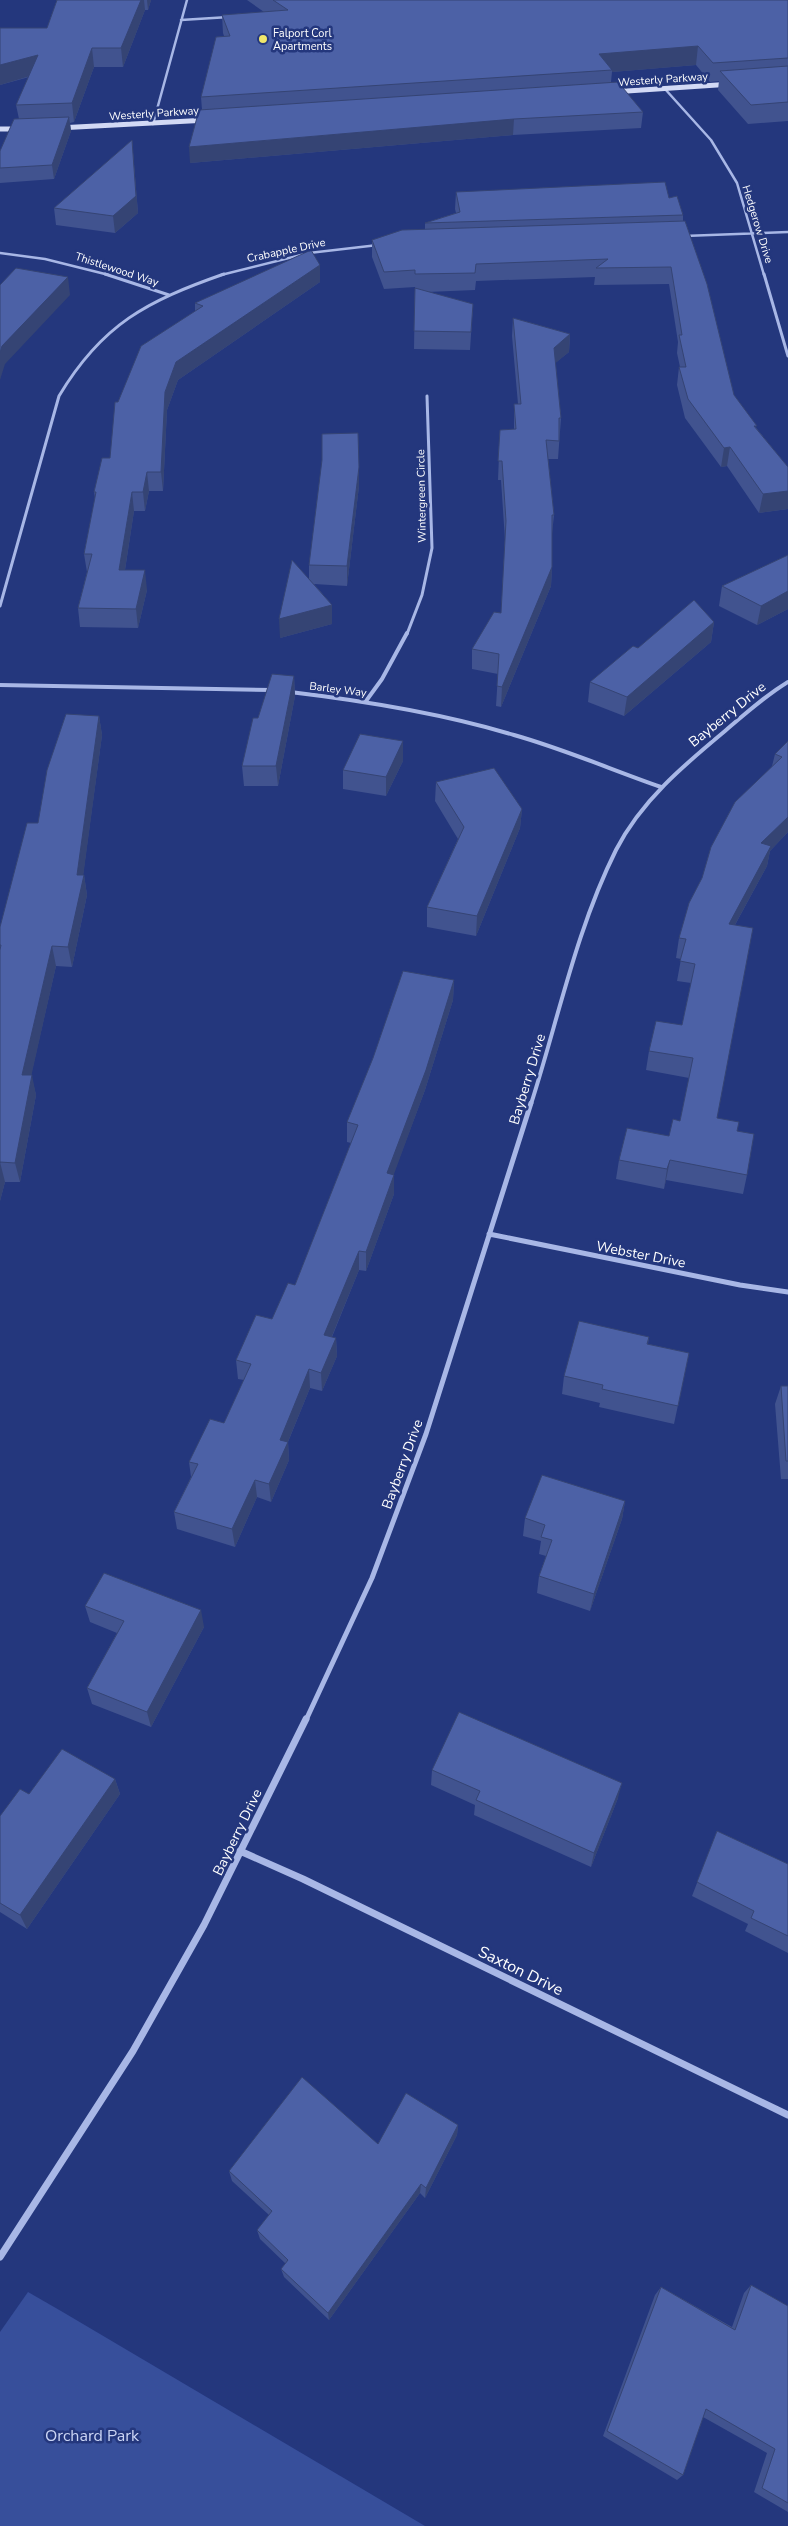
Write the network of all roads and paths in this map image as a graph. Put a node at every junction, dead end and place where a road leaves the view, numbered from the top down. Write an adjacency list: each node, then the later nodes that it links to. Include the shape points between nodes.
1 (187, 0): 3 (street)
2 (233, 17): 3 (street)
3 (182, 20): 8 (street)
4 (741, 84): 5 (main road, Westerly Parkway)
5 (665, 89): 6 (main road, Westerly Parkway); 13 (street, Hedgerow Drive, via 711,140 727,163 737,183)
6 (605, 93)
7 (216, 119): 8 (main road, Westerly Parkway)
8 (153, 124): 11 (main road, Westerly Parkway)
9 (0, 129): 10 (main road)
10 (30, 129)
11 (51, 129)
12 (788, 232): 13 (street)
13 (752, 234): 14 (street); 18 (street, Hedgerow Drive)
14 (677, 236)
15 (386, 245): 17 (street, Crabapple Drive, via 322,251 260,263)
16 (0, 253): 17 (street, Thistlewood Way, via 93,268)
17 (169, 295): 20 (street, Crabapple Drive, via 134,314 100,340 71,375 59,396)
18 (788, 356)
19 (428, 396): 25 (street, Wintergreen Circle, via 432,548 422,595 404,642)
20 (0, 606)
21 (788, 682): 26 (street, Bayberry Drive, via 714,738)
22 (0, 685): 23 (street)
23 (277, 690)
24 (286, 691): 25 (street, Barley Way)
25 (366, 701): 26 (street, Barley Way, via 443,717 546,745)
26 (661, 787): 27 (street, Bayberry Drive, via 617,848 592,903)
27 (489, 1234): 28 (street, Webster Drive); 29 (street, Bayberry Drive, via 426,1434 372,1578)
28 (788, 1292)
29 (240, 1851): 30 (street, Saxton Drive); 31 (street, Bayberry Drive, via 212,1910 133,2051)
30 (788, 2115)
31 (0, 2257)

